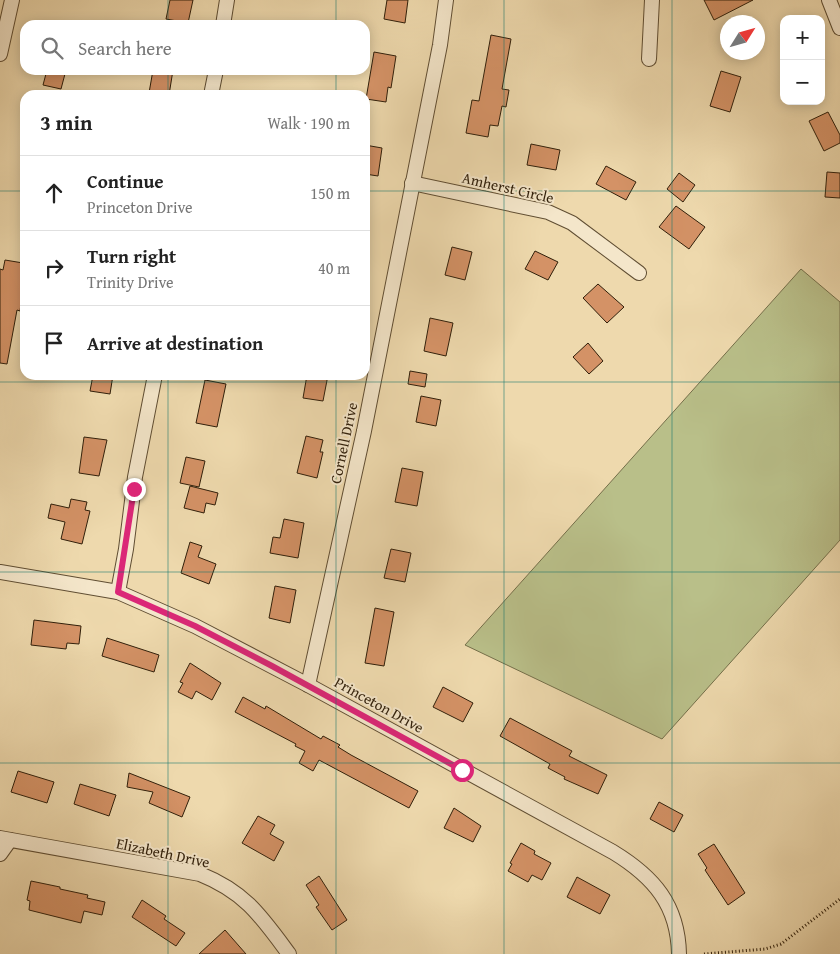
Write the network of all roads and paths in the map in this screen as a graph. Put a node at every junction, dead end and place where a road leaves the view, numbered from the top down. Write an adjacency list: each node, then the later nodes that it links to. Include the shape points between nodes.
1 (12, 0): 8 (street)
2 (227, 0): 6 (street)
3 (446, 0): 12 (street, Cornell Drive)
4 (652, 0): 9 (street)
5 (830, 0): 7 (street)
6 (224, 20)
7 (840, 28)
8 (0, 54)
9 (648, 59)
10 (215, 75): 11 (street)
11 (212, 90)
12 (412, 183): 13 (street, Amherst Circle, via 548,212 572,223); 17 (street, Cornell Drive, via 364,431)
13 (639, 272)
14 (154, 380): 16 (street, via 135,477)
15 (0, 572): 16 (street, Princeton Drive)
16 (118, 592): 17 (street, Princeton Drive, via 195,626)
17 (308, 685): 22 (street, Princeton Drive, via 632,864 650,879 667,904 677,931)
18 (5, 839): 19 (street); 21 (street, Elizabeth Drive, via 200,874 223,883 256,911)
19 (0, 854)
20 (840, 899): 23 (path, via 781,944 765,949)
21 (289, 954)
22 (678, 954)
23 (704, 954)

